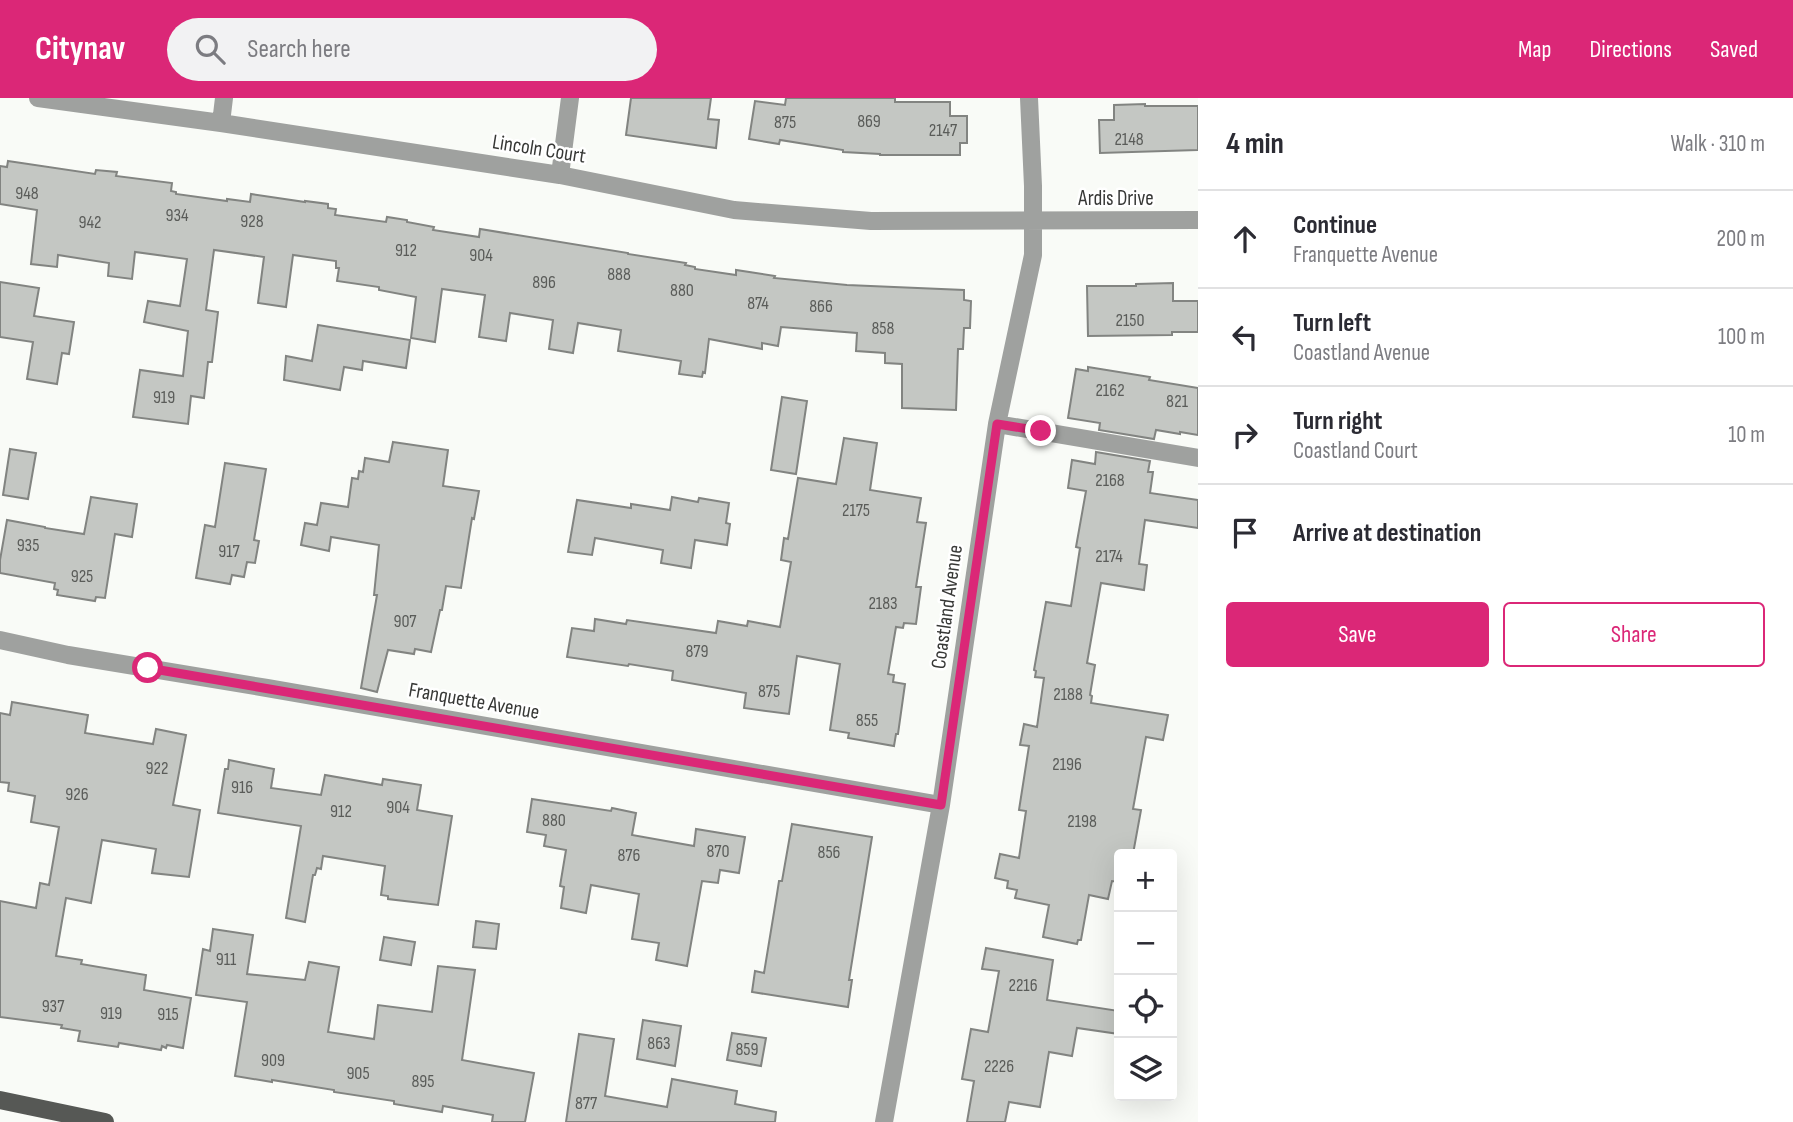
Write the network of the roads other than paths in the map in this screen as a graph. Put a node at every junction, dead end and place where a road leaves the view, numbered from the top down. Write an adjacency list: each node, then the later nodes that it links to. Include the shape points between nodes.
1 (38, 98): 5 (street, Lincoln Court)
2 (224, 98): 5 (street)
3 (570, 98): 6 (street)
4 (1029, 98): 7 (street, Coastland Avenue)
5 (221, 123): 6 (street, Lincoln Court)
6 (560, 175): 7 (street, Lincoln Court, via 734,210 871,221)
7 (1034, 220): 8 (street, Ardis Drive); 9 (street, Coastland Avenue, via 1033,255)
8 (1198, 220)
9 (997, 424): 10 (street); 12 (street, Coastland Avenue)
10 (1198, 458)
11 (0, 640): 12 (street, Franquette Avenue)
12 (941, 805): 15 (street, Coastland Avenue)
13 (0, 1100): 14 (main road)
14 (106, 1122)
15 (884, 1122)

